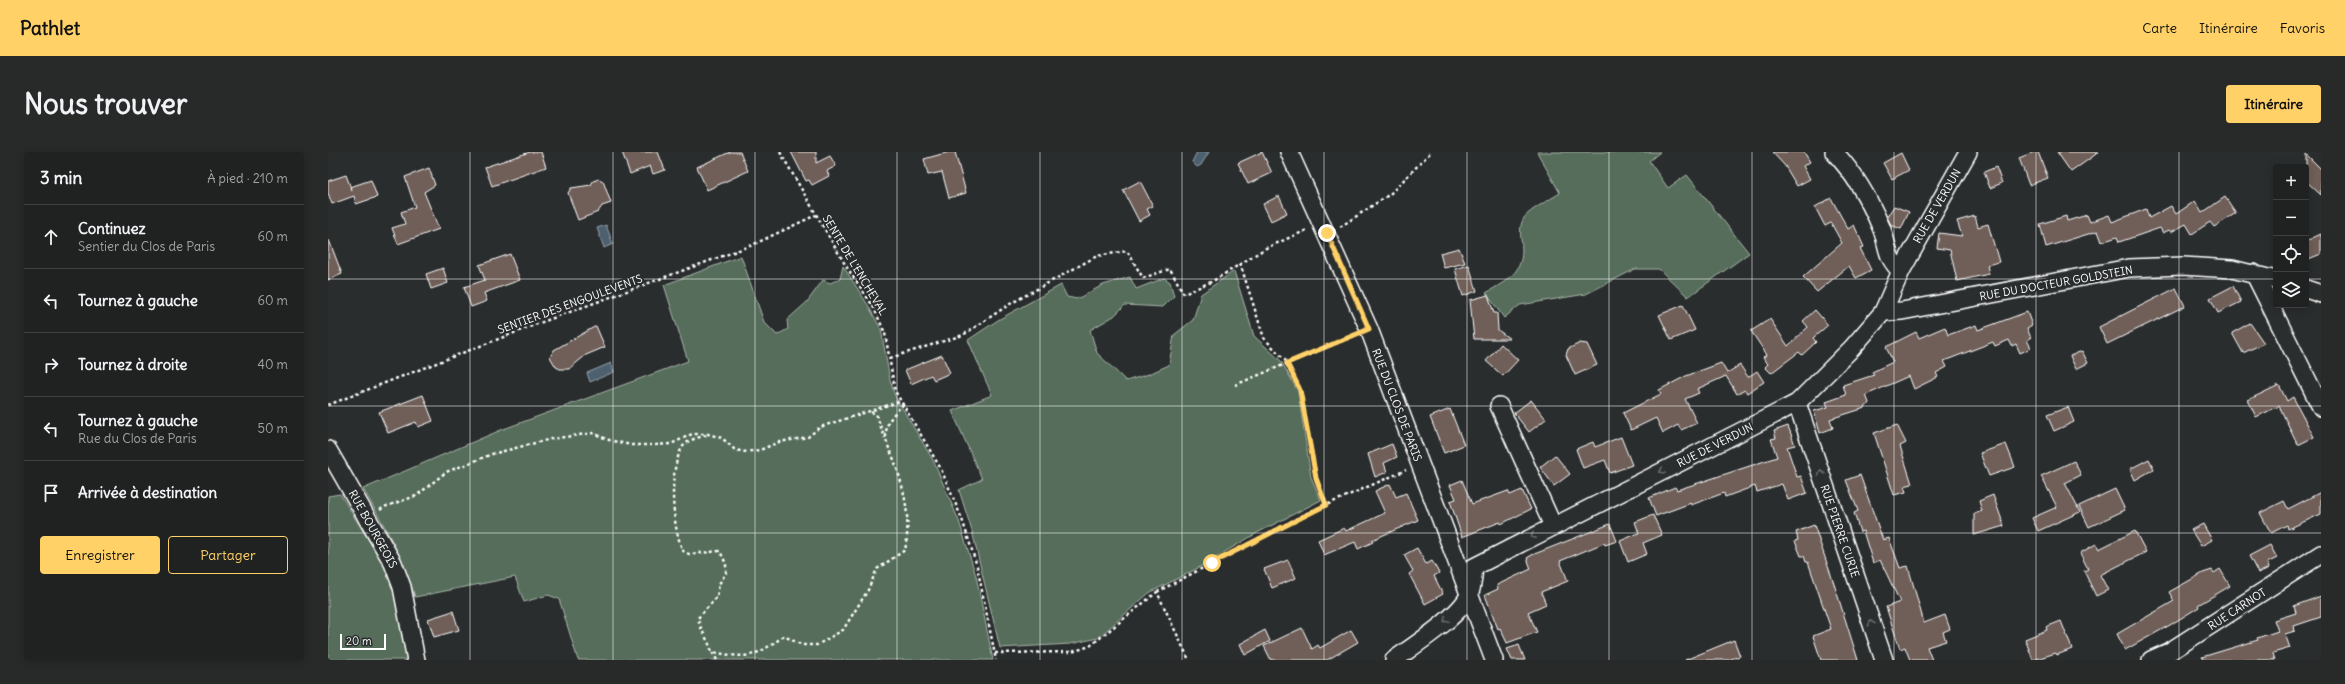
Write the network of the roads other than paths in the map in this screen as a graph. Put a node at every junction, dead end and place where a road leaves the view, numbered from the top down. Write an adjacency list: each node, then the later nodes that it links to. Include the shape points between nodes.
1 (1289, 152): 17 (street, RUE DU CLOS DE PARIS, via 1369,329)
2 (1834, 152): 4 (street, via 1865,195 1882,228 1891,262)
3 (1968, 152): 4 (street, RUE DE VERDUN)
4 (1901, 271): 9 (street, RUE DE VERDUN)
5 (2254, 273): 6 (street, RUE DU DOCTEUR GOLDSTEIN); 9 (street, RUE DU DOCTEUR GOLDSTEIN, via 2183,266 2129,268 1902,311); 12 (street)
6 (2273, 279)
7 (2309, 290): 8 (street)
8 (2321, 294)
9 (1883, 312): 10 (street, RUE DE VERDUN, via 1852,348)
10 (1797, 403): 15 (street, RUE DE VERDUN, one-way to 15); 22 (street, RUE PIERRE CURIE, one-way to 10)
11 (1499, 406): 15 (street)
12 (2321, 407)
13 (328, 450): 14 (street, RUE BOURGEOIS)
14 (334, 477): 19 (street, RUE BOURGEOIS, via 370,520 393,563 402,587)
15 (1553, 526): 17 (street, RUE DE VERDUN, one-way to 17, via 1474,567)
16 (2321, 554): 18 (street, RUE CARNOT)
17 (1469, 595): 20 (street, RUE DE VERDUN, one-way to 20, via 1456,611 1429,635); 21 (street, RUE DU CLOS DE PARIS)
18 (2170, 656): 23 (street, RUE CARNOT)
19 (416, 660)
20 (1394, 660)
21 (1494, 660)
22 (1884, 660)
23 (2151, 660)

